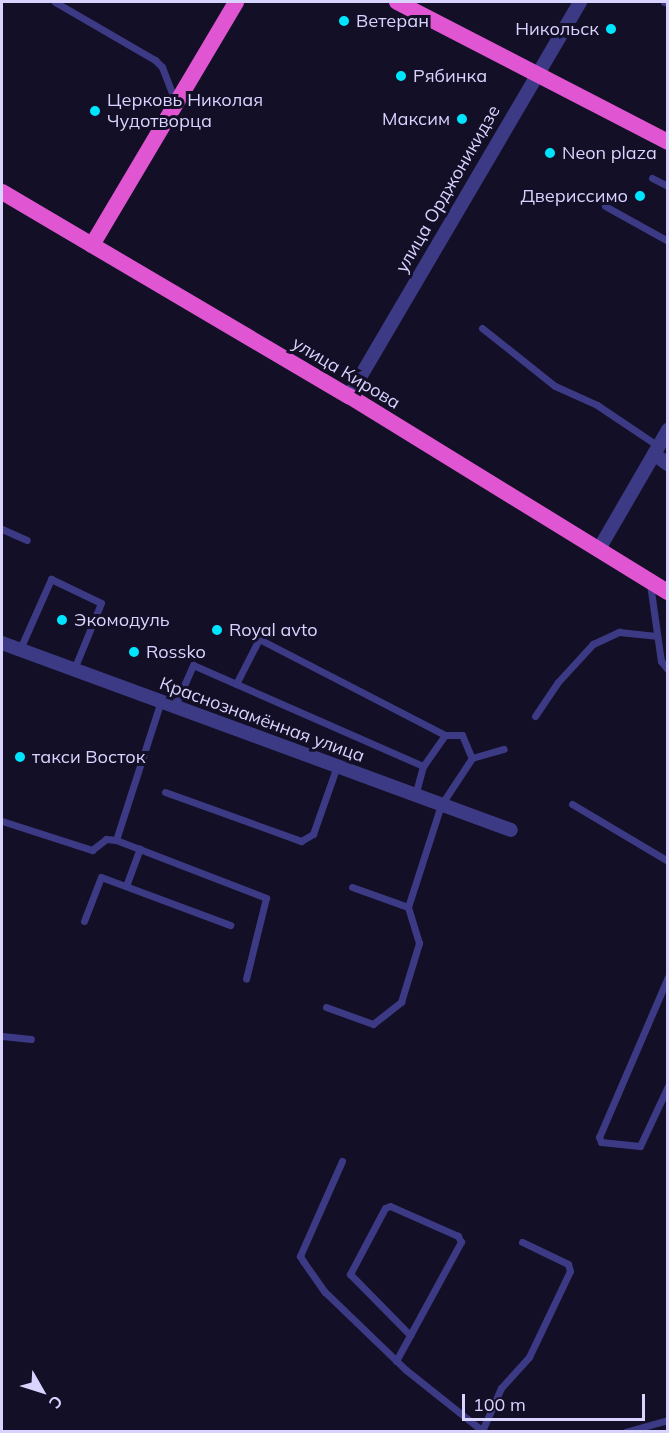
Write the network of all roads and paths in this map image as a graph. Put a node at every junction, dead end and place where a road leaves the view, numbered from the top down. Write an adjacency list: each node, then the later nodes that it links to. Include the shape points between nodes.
1 (55, 2): 6 (lane, via 155,60 162,67)
2 (236, 2): 6 (highway)
3 (397, 2): 5 (highway)
4 (580, 2): 5 (street, улица Орджоникидзе)
5 (535, 74): 7 (highway); 15 (street, улица Орджоникидзе)
6 (175, 101): 13 (highway)
7 (668, 142)
8 (652, 178): 9 (lane)
9 (668, 186)
10 (2, 192): 13 (highway, улица Кирова)
11 (605, 206): 12 (lane)
12 (668, 241)
13 (92, 245): 15 (highway, улица Кирова)
14 (482, 328): 17 (lane, via 555,386 597,405)
15 (349, 396): 21 (highway, улица Кирова)
16 (668, 430): 17 (street)
17 (656, 450): 18 (street); 21 (street)
18 (668, 464)
19 (2, 529): 20 (lane)
20 (27, 540)
21 (599, 549): 22 (highway, улица Кирова)
22 (650, 581): 23 (highway, улица Кирова); 24 (lane)
23 (668, 592)
24 (656, 636): 28 (lane, via 661,661); 32 (lane, via 619,632 593,644 558,682)
25 (2, 643): 26 (street, Краснознамённая улица)
26 (20, 650): 27 (street, Краснознамённая улица); 27 (lane, via 51,579 101,603)
27 (74, 669): 30 (street, Краснознамённая улица)
28 (668, 670)
29 (236, 684): 31 (lane, via 193,665); 33 (lane, via 260,639); 37 (lane)
30 (161, 701): 31 (street, Краснознамённая улица); 44 (lane)
31 (175, 706): 36 (street, Краснознамённая улица)
32 (535, 716)
33 (445, 735): 35 (lane, via 462,735); 37 (lane)
34 (504, 749): 35 (lane)
35 (472, 758): 41 (lane)
36 (337, 766): 38 (lane, via 312,834 301,841); 39 (street, Краснознамённая улица)
37 (423, 766): 39 (lane)
38 (165, 792)
39 (415, 796): 41 (street, Краснознамённая улица)
40 (573, 804): 46 (lane)
41 (441, 805): 43 (street, Краснознамённая улица); 49 (lane)
42 (2, 821): 44 (lane, via 92,850 106,840)
43 (511, 830)
44 (116, 840): 45 (lane)
45 (140, 848): 47 (lane); 53 (lane, via 266,898)
46 (668, 861)
47 (126, 886): 50 (lane, via 102,877); 51 (lane)
48 (352, 887): 49 (lane)
49 (408, 907): 54 (lane, via 419,943 401,1002 373,1024)
50 (84, 921)
51 (230, 925)
52 (668, 977): 57 (lane, via 599,1137 601,1142 640,1146)
53 (246, 979)
54 (326, 1007)
55 (2, 1036): 56 (lane)
56 (31, 1039)
57 (668, 1086)
58 (342, 1161): 61 (lane, via 300,1256 325,1292)
59 (522, 1242): 63 (lane, via 568,1264 570,1271 529,1357 501,1388)
60 (410, 1335): 60 (lane, via 461,1242 458,1236 390,1206 385,1208 350,1274); 61 (lane)
61 (396, 1361): 63 (lane)
62 (668, 1420): 64 (lane)
63 (483, 1431)
64 (625, 1431)

